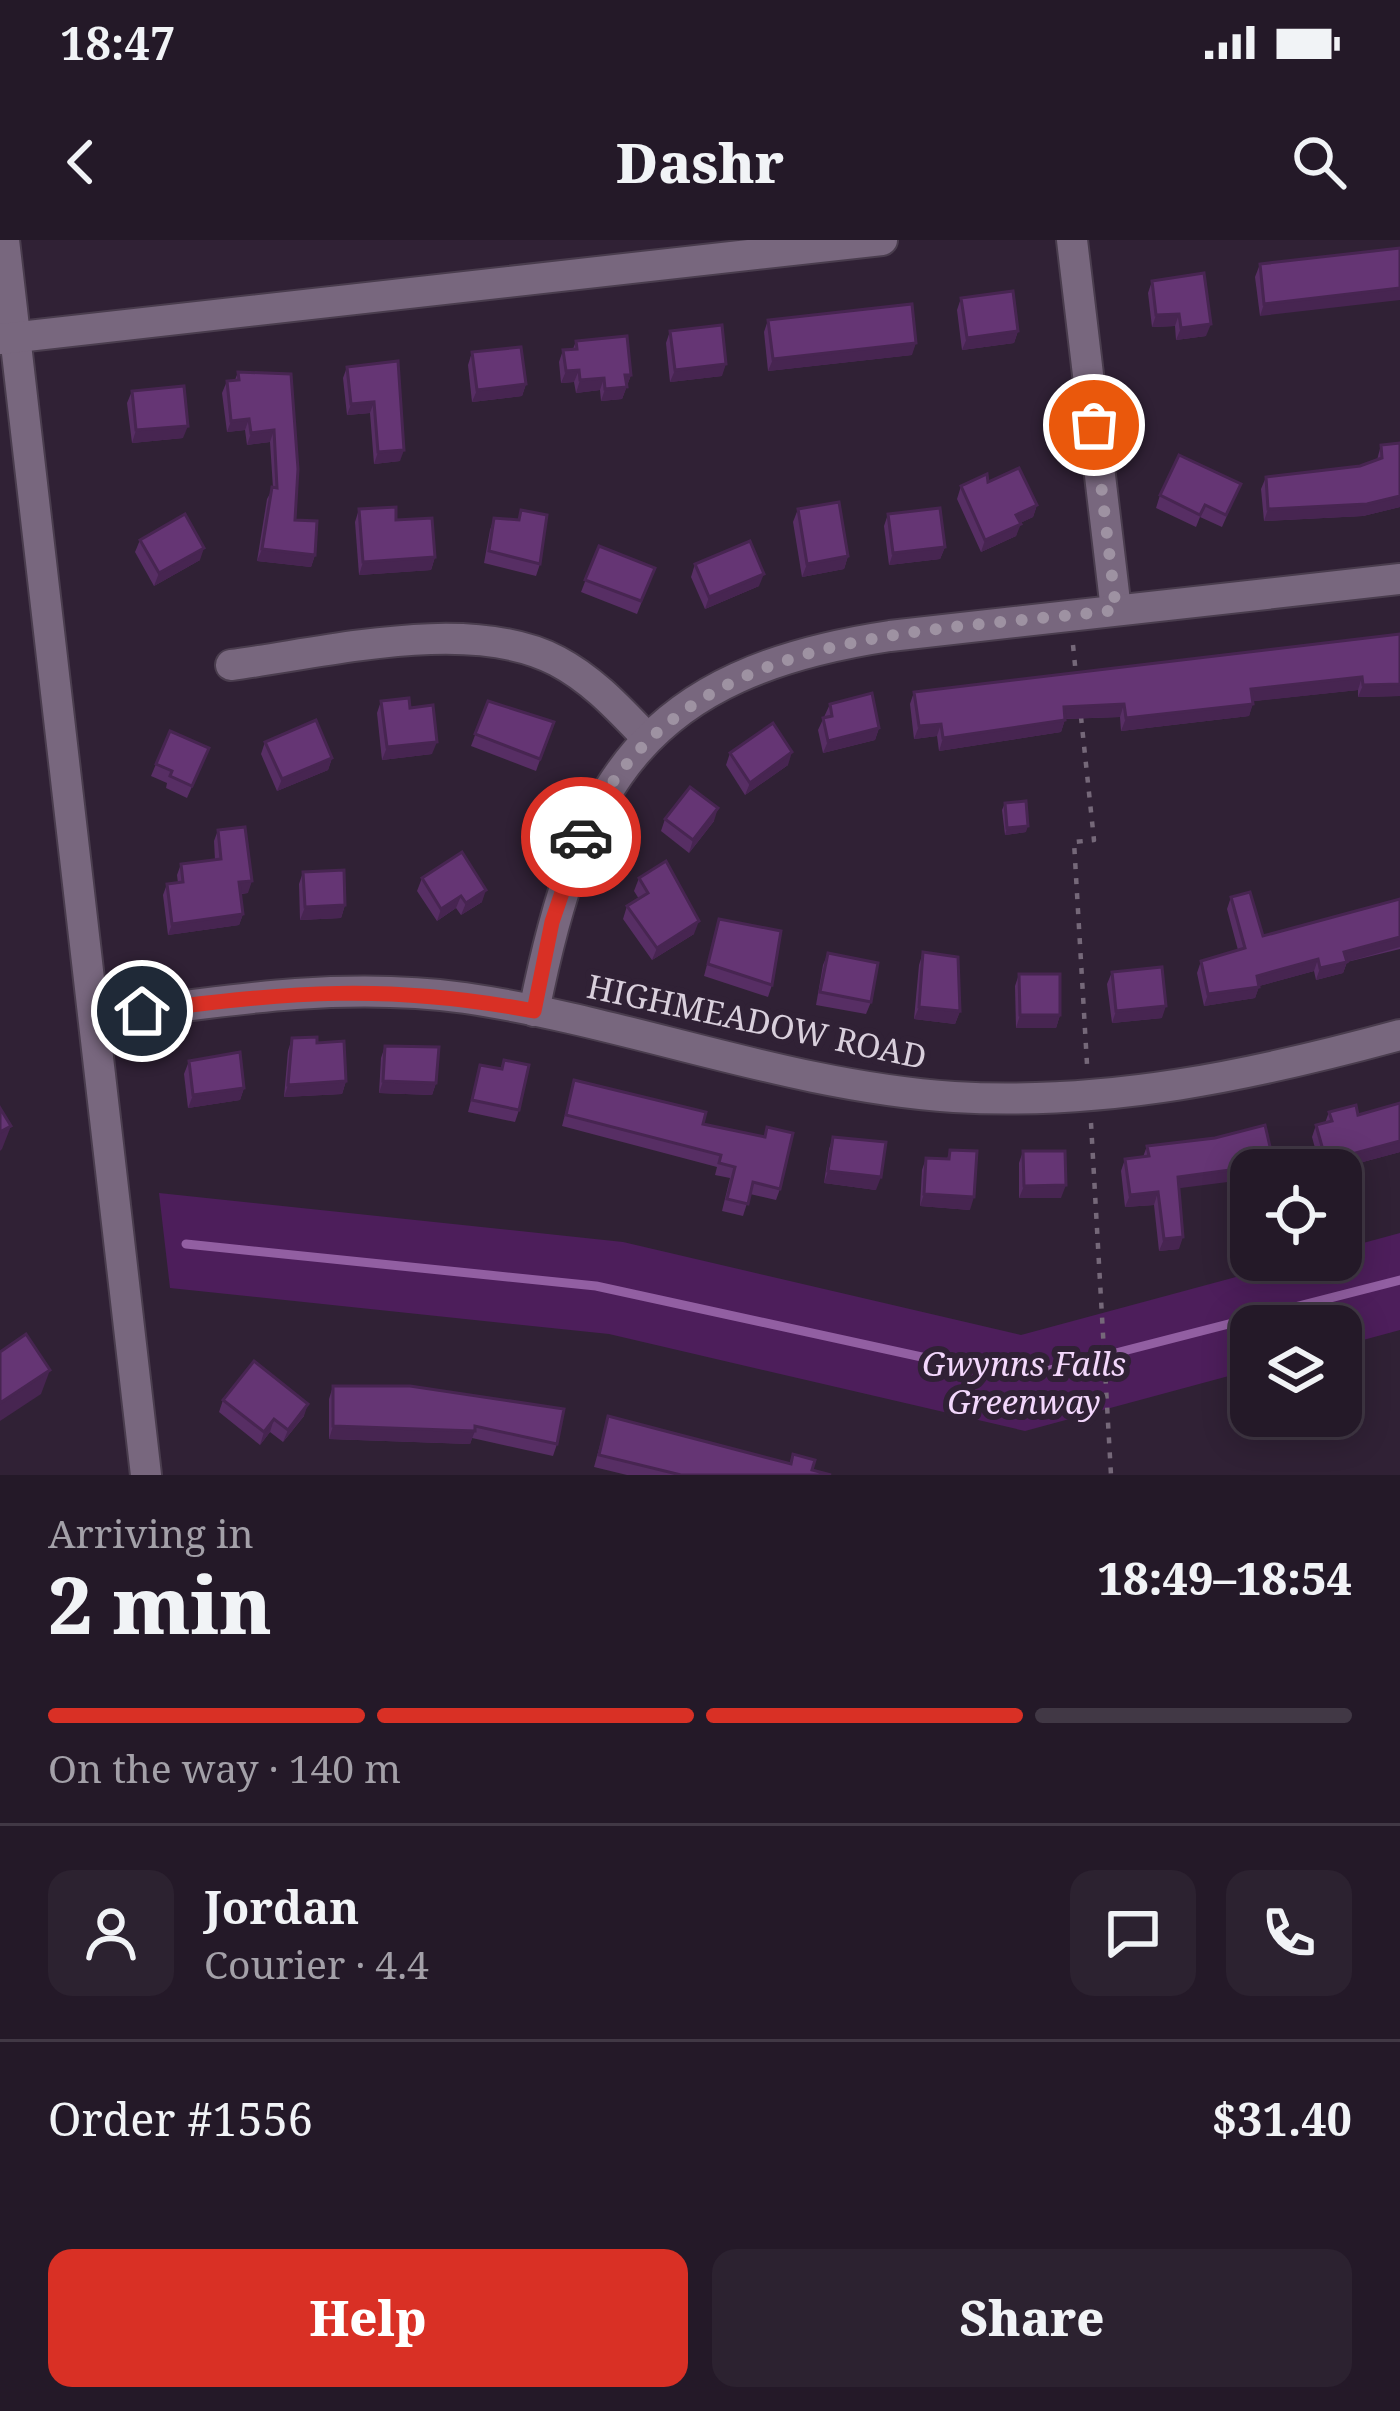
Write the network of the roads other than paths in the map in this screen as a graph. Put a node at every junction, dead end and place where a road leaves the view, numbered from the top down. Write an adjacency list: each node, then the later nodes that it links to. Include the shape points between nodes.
1 (4, 240): 4 (street)
2 (883, 240): 4 (street)
3 (1072, 240): 6 (street)
4 (7, 338): 10 (street)
5 (1400, 579): 6 (street)
6 (1116, 610): 8 (street, via 787,657 699,700)
7 (231, 665): 8 (street, via 431,640 514,644 598,688)
8 (647, 738): 9 (street, via 616,775 571,857)
9 (534, 1011): 10 (street, HIGHMEADOW ROAD, via 345,989); 11 (street, HIGHMEADOW ROAD, via 877,1087 952,1096 1089,1096 1235,1078)
10 (96, 1018): 12 (street)
11 (1400, 1035)
12 (146, 1475)

